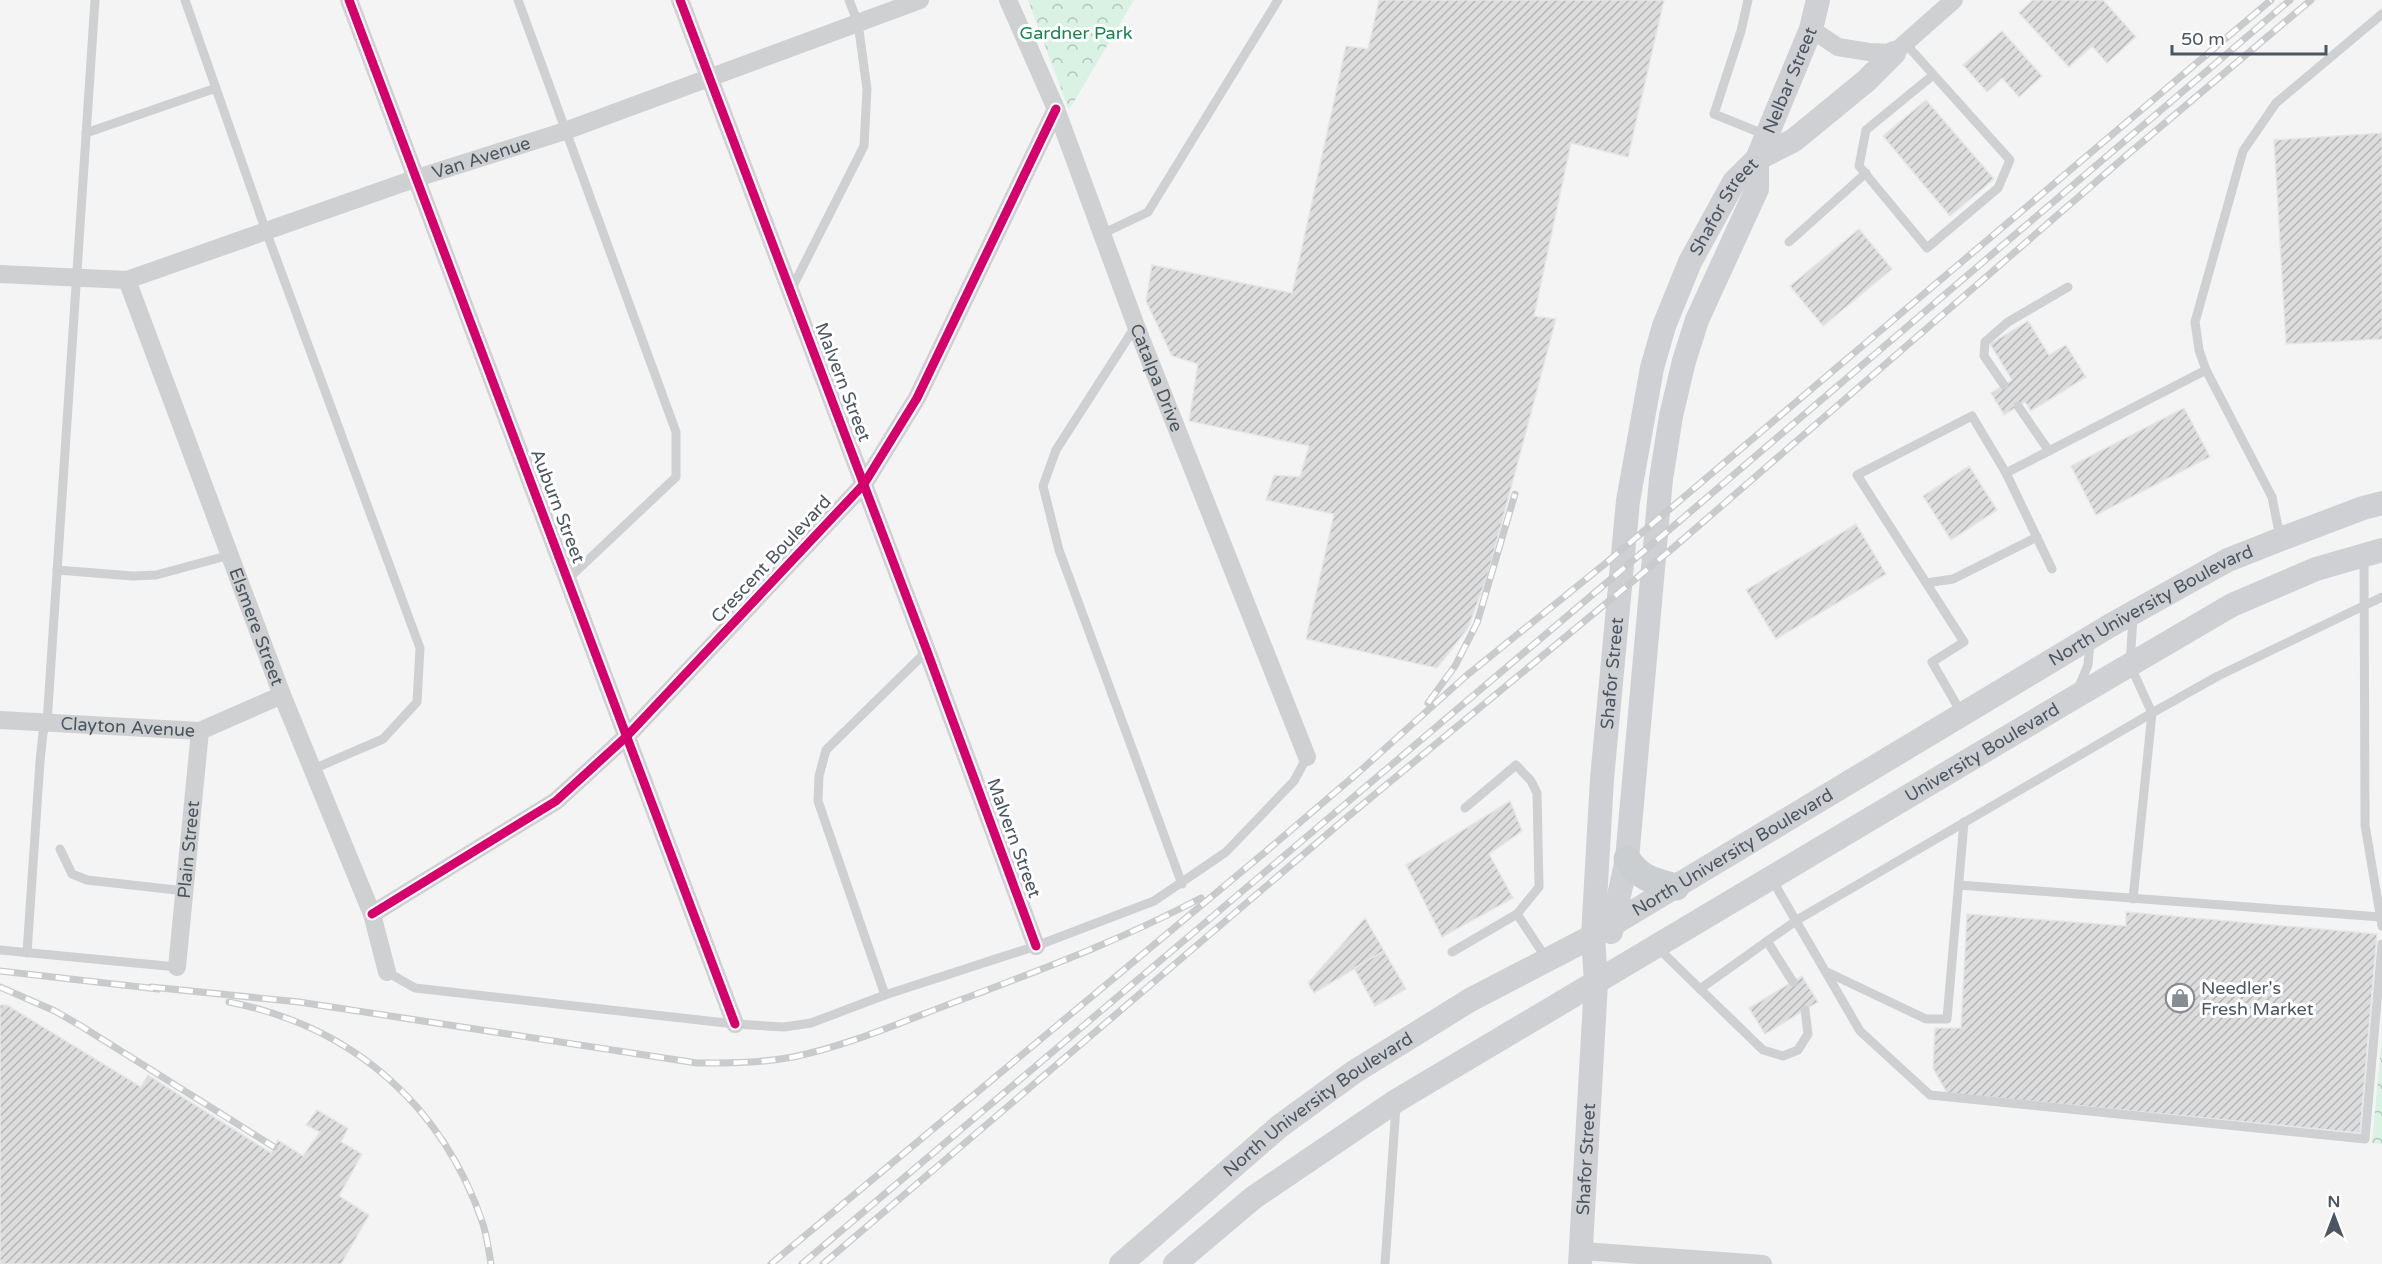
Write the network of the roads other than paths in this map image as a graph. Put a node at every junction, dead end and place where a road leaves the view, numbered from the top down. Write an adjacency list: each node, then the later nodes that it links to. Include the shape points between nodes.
1 (95, 0): 22 (lane)
2 (184, 0): 19 (lane)
3 (349, 0): 26 (street, Auburn Street)
4 (518, 0): 21 (lane)
5 (680, 0): 18 (street, Malvern Street)
6 (849, 0): 14 (lane)
7 (920, 0): 14 (street, Van Avenue)
8 (1008, 0): 20 (street, Catalpa Drive)
9 (1278, 0): 28 (lane, via 1148,212)
10 (1748, 0): 23 (lane, via 1714,114)
11 (1818, 0): 15 (main road, Nelbar Street)
12 (1954, 0): 16 (street)
13 (2382, 14): 36 (lane, via 2276,103 2243,151 2195,322)
14 (858, 23): 18 (street, Van Avenue); 34 (lane, via 867,89 864,146)
15 (1811, 29): 16 (street, via 1838,47 1869,52); 23 (main road, Nelbar Street)
16 (1900, 48): 17 (lane); 24 (main road, via 1794,140)
17 (1932, 76): 25 (lane, via 1866,130 1859,166); 25 (lane, via 2010,160 1998,188 1927,248)
18 (710, 77): 21 (street, Van Avenue); 34 (street, Malvern Street)
19 (216, 88): 22 (lane); 27 (lane)
20 (1056, 109): 28 (street, Catalpa Drive); 41 (street, Crescent Boulevard, via 917,398)
21 (565, 132): 26 (street, Van Avenue); 49 (lane, via 676,432 676,477)
22 (86, 133): 31 (lane)
23 (1767, 135): 24 (main road, Nelbar Street)
24 (1757, 159): 70 (main road, Shafor Street, via 1757,189 1697,320 1671,416 1661,479); 81 (main road, Shafor Street, via 1734,182 1690,262 1652,368 1628,501 1602,779)
25 (1866, 173): 29 (lane)
26 (417, 178): 27 (street, Van Avenue); 49 (street, Auburn Street)
27 (266, 231): 32 (street, Van Avenue); 66 (lane, via 420,648 417,702 383,739)
28 (1102, 234): 35 (street, Catalpa Drive)
29 (1790, 242)
30 (0, 274): 31 (street, Van Avenue)
31 (76, 279): 32 (street, Van Avenue); 48 (lane)
32 (127, 280): 46 (street, Elsmere Street)
33 (2068, 287): 37 (lane, via 2008,322 1985,342 1984,356)
34 (791, 291): 41 (street, Malvern Street)
35 (1136, 326): 65 (street, Catalpa Drive); 72 (lane, via 1056,450 1043,486 1059,550)
36 (2206, 370): 39 (lane); 44 (lane, via 2272,497)
37 (2004, 386)
38 (2018, 406): 39 (lane)
39 (2049, 451): 40 (lane)
40 (2006, 473): 43 (lane); 50 (lane, via 1972,416 1857,475)
41 (864, 484): 55 (street, Malvern Street); 64 (street, Crescent Boulevard)
42 (2382, 503): 44 (main road, North University Boulevard)
43 (2037, 537): 47 (lane); 50 (lane, via 1953,579)
44 (2281, 539): 53 (main road, North University Boulevard, via 2228,560)
45 (2373, 552): 52 (lane); 56 (main road, University Boulevard, via 2316,569 2232,605)
46 (230, 555): 48 (lane, via 156,575); 57 (street, Elsmere Street)
47 (2052, 568)
48 (57, 570): 62 (lane)
49 (568, 579): 64 (street, Auburn Street)
50 (1926, 583): 60 (lane, via 1964,642 1932,662)
51 (2382, 597): 52 (lane)
52 (2364, 606): 59 (lane, via 2218,676); 80 (lane, via 2364,825)
53 (2134, 612): 54 (main road, North University Boulevard); 56 (lane)
54 (2090, 638): 58 (lane, via 2088,664); 60 (main road, North University Boulevard)
55 (927, 651): 84 (street, Malvern Street); 96 (lane, via 826,750 819,776 818,801)
56 (2130, 665): 58 (main road, University Boulevard); 59 (lane)
57 (282, 695): 63 (street, Clayton Avenue); 66 (street, Elsmere Street)
58 (2075, 697): 71 (main road, University Boulevard)
59 (2152, 713): 68 (lane); 76 (lane)
60 (1962, 714): 74 (main road, North University Boulevard)
61 (0, 720): 62 (street, Clayton Avenue)
62 (47, 723): 63 (street, Clayton Avenue); 88 (lane, via 40,761)
63 (200, 731): 75 (street, Plain Street)
64 (627, 736): 77 (street, Crescent Boulevard, via 556,801); 98 (street, Auburn Street)
65 (1307, 757): 72 (lane, via 1294,781 1226,852)
66 (311, 770): 77 (street, Elsmere Street)
67 (1465, 808): 78 (lane, via 1516,765 1537,793 1539,887)
68 (1964, 822): 73 (lane); 79 (lane)
69 (60, 849): 75 (lane, via 72,874 87,880)
70 (1627, 859): 74 (main road, via 1636,872 1649,880); 81 (main road, Shafor Street)
71 (1771, 878): 79 (lane); 85 (main road, University Boulevard)
72 (1182, 884): 84 (lane, via 1154,901)
73 (1959, 885): 76 (lane); 92 (lane, via 1947,1019 1926,1019)
74 (1676, 887): 81 (main road, North University Boulevard)
75 (185, 891): 90 (street, Plain Street)
76 (2133, 899): 80 (lane)
77 (372, 914): 91 (street, Elsmere Street)
78 (1516, 914): 87 (lane); 89 (lane)
79 (1797, 920): 82 (lane); 92 (lane)
80 (2381, 922)
81 (1603, 930): 89 (main road, North University Boulevard); 94 (main road, Shafor Street)
82 (1767, 941): 93 (lane); 95 (lane)
83 (2382, 944): 92 (lane, via 2364,1139 1930,1095 1860,1031)
84 (1036, 946): 96 (lane)
85 (1657, 947): 94 (main road, University Boulevard); 95 (lane)
86 (0, 950): 88 (lane)
87 (1452, 952)
88 (27, 953): 90 (lane)
89 (1547, 960): 102 (main road, North University Boulevard, via 1470,1000 1354,1072 1280,1126)
90 (177, 967)
91 (387, 972): 98 (lane, via 415,988)
92 (1826, 972)
93 (1793, 982)
94 (1596, 983): 99 (main road, North University Boulevard); 101 (main road, Shafor Street)
95 (1700, 989): 97 (lane, via 1763,1050 1783,1056 1798,1050 1808,1034)
96 (885, 995): 98 (lane, via 811,1023 784,1027)
97 (1805, 1010)
98 (735, 1024)
99 (1396, 1101): 100 (main road, North University Boulevard, via 1254,1197); 104 (lane)
100 (1198, 1254): 103 (main road, North University Boulevard)
101 (1581, 1258): 105 (street)
102 (1121, 1264)
103 (1175, 1264)
104 (1385, 1264)
105 (1763, 1264)

